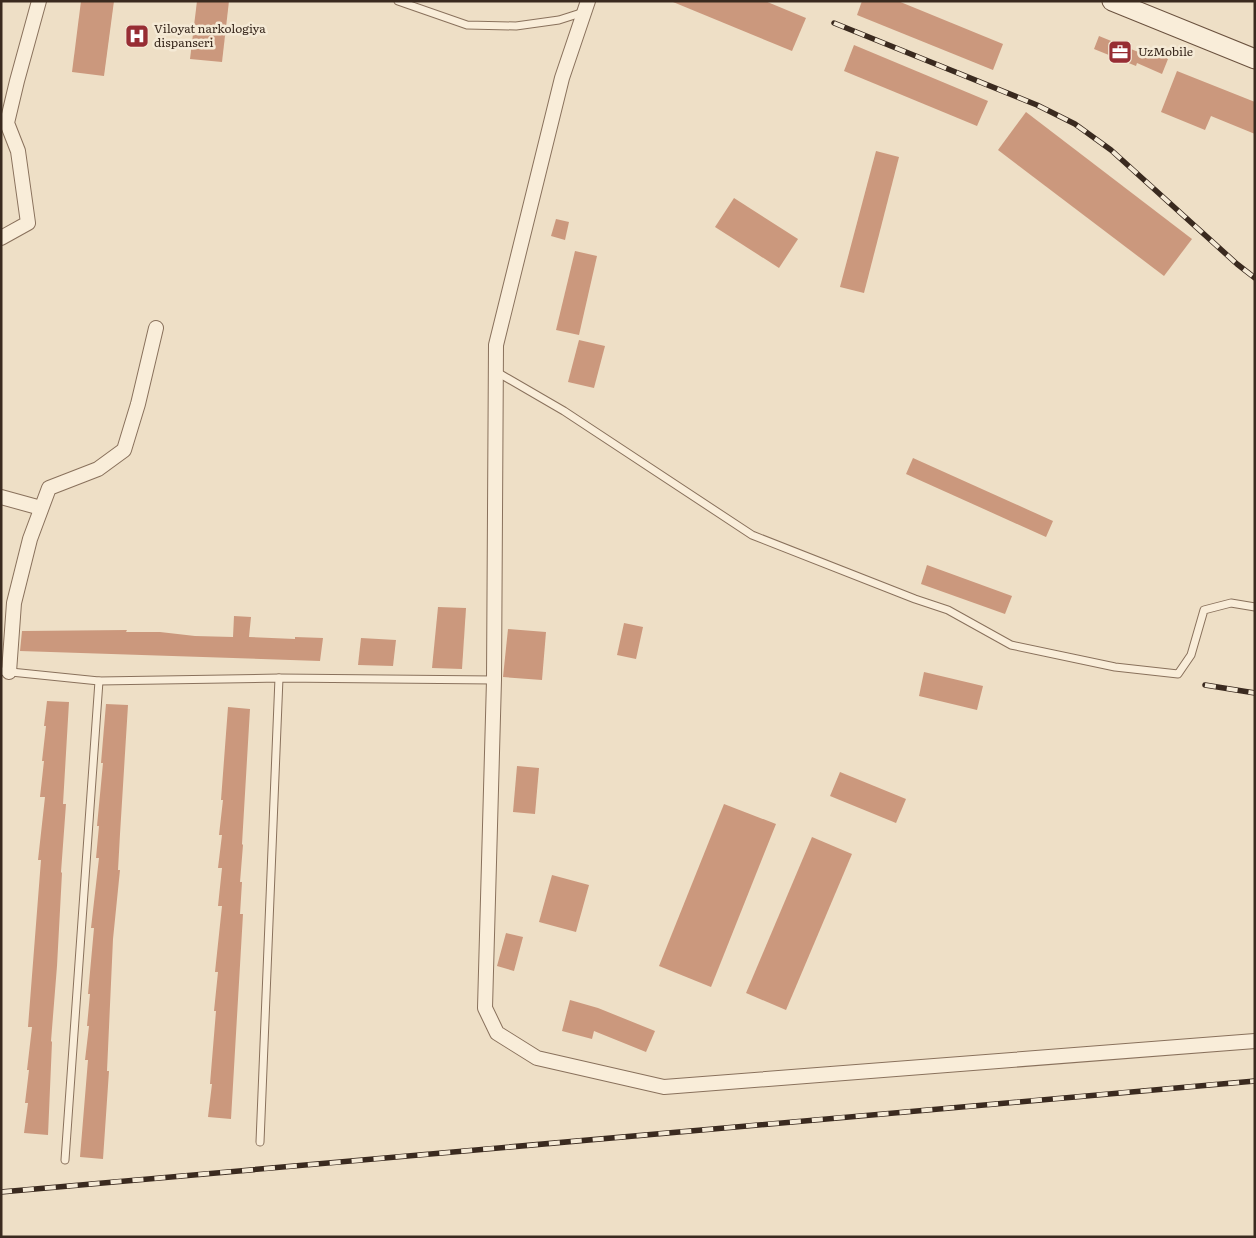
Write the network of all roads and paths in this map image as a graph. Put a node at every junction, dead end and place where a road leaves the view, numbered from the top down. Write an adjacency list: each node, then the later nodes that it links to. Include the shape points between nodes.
1 (39, 1): 6 (street, via 7,123 18,151 28,223)
2 (398, 1): 4 (lane, via 467,26 516,26 559,20)
3 (1112, 1): 5 (main road)
4 (586, 7): 8 (street, via 560,88 496,346)
5 (1255, 59)
6 (1, 238)
7 (156, 328): 10 (street, via 124,450 98,469 49,488)
8 (495, 371): 11 (lane, via 564,411 752,535 948,610 1011,644 1115,667 1178,674 1191,655 1204,610 1231,603); 14 (street)
9 (1, 496): 10 (street)
10 (41, 508): 12 (street, via 14,603)
11 (1255, 607)
12 (5, 671): 15 (lane)
13 (279, 678): 14 (lane); 15 (lane); 17 (lane)
14 (494, 680): 16 (street, via 485,1008 497,1033 537,1058 664,1087)
15 (99, 681): 18 (lane)
16 (1255, 1041)
17 (260, 1142)
18 (65, 1160)

